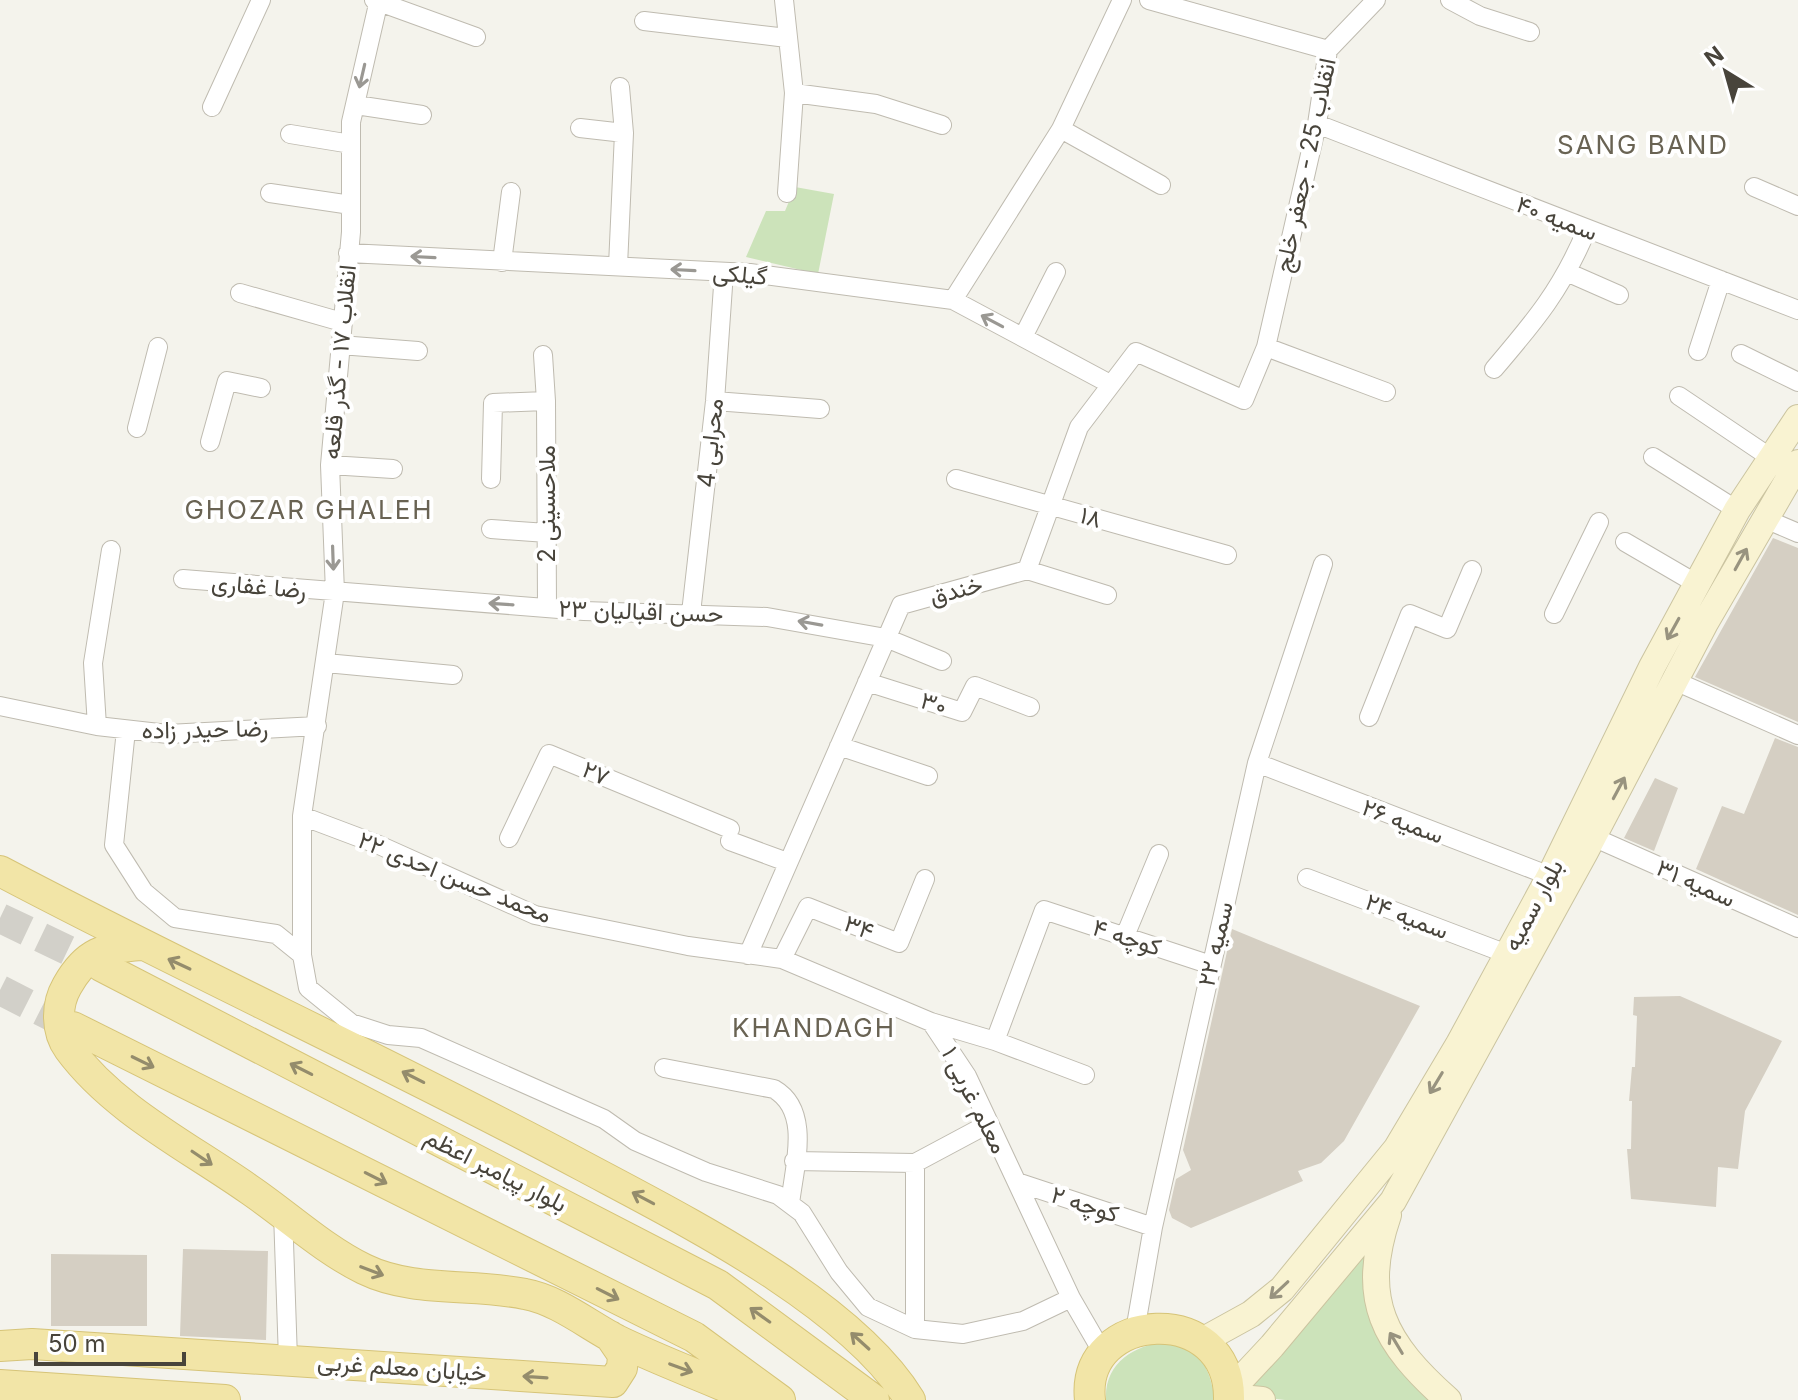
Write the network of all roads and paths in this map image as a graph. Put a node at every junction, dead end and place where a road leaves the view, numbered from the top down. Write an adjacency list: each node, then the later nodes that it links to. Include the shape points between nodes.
1 (261, 0): 17 (street)
2 (784, 0): 12 (street)
3 (1122, 0): 22 (street)
4 (1149, 0): 8 (street)
5 (1376, 0): 13 (street, انقلاب 25 - جعفر خلج)
6 (1450, 0): 10 (street)
7 (377, 1): 11 (street); 16 (street, انقلاب ۱۷ - گذر قلعه, one-way to 16)
8 (1185, 5): 13 (street)
9 (644, 21): 12 (street)
10 (1530, 32)
11 (476, 37)
12 (787, 38): 15 (street)
13 (1328, 50): 19 (street, انقلاب 25 - جعفر خلج)
14 (620, 87): 23 (street)
15 (794, 93): 20 (street, via 876,104); 30 (street)
16 (356, 105): 18 (street); 25 (street, انقلاب ۱۷ - گذر قلعه)
17 (212, 107)
18 (422, 115)
19 (1317, 124): 33 (street, سمیه ۴۰); 49 (street, انقلاب 25 - جعفر خلج)
20 (942, 125)
21 (580, 128): 23 (street)
22 (1061, 129): 26 (street); 43 (street)
23 (624, 133): 36 (street)
24 (290, 134): 25 (street)
25 (351, 144): 31 (street, انقلاب ۱۷ - گذر قلعه)
26 (1161, 185)
27 (1754, 187): 32 (street)
28 (511, 192): 35 (street)
29 (270, 193): 31 (street)
30 (787, 193)
31 (351, 205): 34 (street, انقلاب ۱۷ - گذر قلعه)
32 (1798, 206)
33 (1587, 229): 39 (street); 40 (street, سمیه ۴۰)
34 (348, 253): 35 (street, گیلکی, one-way to 34); 45 (street, انقلاب ۱۷ - گذر قلعه)
35 (502, 262): 36 (street, گیلکی)
36 (618, 266): 37 (street, گیلکی, one-way to 36)
37 (724, 272): 43 (street, گیلکی); 61 (street, محرابی 4)
38 (1056, 272): 46 (street)
39 (1569, 273): 42 (street); 54 (street)
40 (1721, 280): 44 (street, سمیه ۴۰); 51 (street)
41 (240, 293): 45 (street)
42 (1619, 295)
43 (953, 300): 46 (street, گیلکی, one-way to 43)
44 (1798, 310)
45 (342, 322): 47 (street, انقلاب ۱۷ - گذر قلعه)
46 (1023, 337): 56 (street, گیلکی)
47 (340, 345): 50 (street); 69 (street, انقلاب ۱۷ - گذر قلعه)
48 (158, 347): 64 (street)
49 (1266, 347): 56 (street, انقلاب 25 - جعفر خلج, via 1244,400 1136,352); 58 (street)
50 (418, 351)
51 (1698, 351)
52 (1741, 354): 55 (street)
53 (543, 355): 60 (street, ملاحسینی 2)
54 (1494, 369)
55 (1798, 382)
56 (1110, 384): 73 (street, via 1079,427)
57 (261, 388): 65 (street, via 227,381)
58 (1386, 392)
59 (1679, 396): 67 (street)
60 (546, 401): 71 (street, via 493,403); 78 (street, ملاحسینی 2)
61 (715, 401): 62 (street); 91 (street, محرابی 4)
62 (820, 409)
63 (1798, 418): 67 (main road, بلوار سمیه)
64 (137, 428)
65 (210, 442)
66 (1653, 457): 74 (street)
67 (1771, 458): 74 (main road, بلوار سمیه)
68 (1798, 463): 75 (main road, بلوار سمیه)
69 (330, 465): 70 (street); 88 (street, انقلاب ۱۷ - گذر قلعه, one-way to 88)
70 (393, 469)
71 (491, 479)
72 (956, 479): 73 (street, ۱۸)
73 (1050, 505): 82 (street, ۱۸); 84 (street)
74 (1737, 510): 87 (main road, بلوار سمیه)
75 (1763, 518): 79 (street); 97 (main road, بلوار سمیه, one-way to 75)
76 (1599, 522): 92 (street)
77 (491, 529): 78 (street)
78 (547, 533): 90 (street, ملاحسینی 2)
79 (1798, 533)
80 (1625, 542): 87 (street)
81 (111, 550): 102 (street, via 93,663)
82 (1227, 555)
83 (1323, 564): 107 (street, سمیه ۲۲)
84 (1027, 570): 89 (street); 93 (street, خندق, via 901,605)
85 (1472, 570): 101 (street, via 1447,629 1410,614)
86 (183, 579): 88 (street, رضا غفاری)
87 (1697, 584): 115 (main road, بلوار سمیه, one-way to 115)
88 (335, 592): 90 (street, ۲۳ حسن اقبالیان, one-way to 88); 95 (street, انقلاب ۱۷ - گذر قلعه)
89 (1107, 595)
90 (547, 607): 91 (street, ۲۳ حسن اقبالیان)
91 (691, 613): 93 (street, ۲۳ حسن اقبالیان, one-way to 91, via 808,622)
92 (1554, 614)
93 (886, 638): 94 (street, ۲۳ حسن اقبالیان); 98 (street, خندق)
94 (942, 661)
95 (326, 663): 96 (street); 103 (street, انقلاب ۱۷ - گذر قلعه)
96 (453, 675)
97 (1675, 681): 105 (street); 110 (main road, بلوار سمیه, one-way to 97)
98 (867, 682): 100 (street, ۳۰, via 962,712 975,686); 106 (street, خندق)
99 (0, 706): 102 (street, رضا حیدر زاده)
100 (1030, 707)
101 (1369, 717)
102 (97, 726): 104 (street, رضا حیدر زاده)
103 (317, 726): 104 (street, رضا حیدر زاده, via 168,734); 109 (street)
104 (126, 730): 122 (street, via 114,845 144,892 175,918 276,934)
105 (1798, 735)
106 (839, 746): 108 (street); 113 (street, خندق)
107 (1257, 763): 115 (street, سمیه ۲۶); 125 (street, سمیه ۲۲)
108 (928, 776)
109 (302, 816): 122 (street); 123 (street, ۲۲ محمد حسن احدی, via 535,915)
110 (1593, 837): 118 (street, سمیه ۳۱); 136 (main road, بلوار سمیه)
111 (509, 838): 113 (street, ۲۷, via 549,754)
112 (1159, 854): 119 (street)
113 (787, 862): 123 (street, خندق)
114 (0, 871): 120 (main road)
115 (1550, 876): 121 (main road, بلوار سمیه)
116 (1307, 878): 121 (street, سمیه ۲۴)
117 (925, 879): 124 (street, ۳۴, via 899,943 808,907)
118 (1798, 928)
119 (1125, 936): 125 (street, کوچه ۴); 129 (street, کوچه ۴, via 1044,910)
120 (141, 945): 138 (main road, one-way to 138, via 101,950 79,966 61,996 59,1023 67,1047 138,1115); 156 (main road, one-way to 120, via 891,1370 855,1336 686,1221 364,1052)
121 (1507, 954): 144 (main road, بلوار سمیه, one-way to 144, via 1397,1148 1282,1289 1251,1314)
122 (302, 955): 137 (street, via 308,988 351,1023 421,1038 604,1119 635,1141)
123 (748, 955): 124 (street, معلم غربی ۱)
124 (782, 959): 127 (street, معلم غربی ۱)
125 (1211, 965): 139 (street, سمیه ۲۲)
126 (101, 966): 155 (main road, بلوار پیامبر اعظم, one-way to 126, via 718,1285)
127 (931, 1022): 129 (street); 132 (street, معلم غربی ۱, via 967,1076)
128 (73, 1027): 154 (main road, one-way to 154, via 694,1337)
129 (995, 1041): 131 (street)
130 (664, 1068): 133 (street, via 774,1089 787,1097 798,1116)
131 (1085, 1075)
132 (988, 1124): 134 (street); 135 (street, معلم غربی ۱)
133 (794, 1161): 134 (street); 137 (street)
134 (915, 1163): 141 (street)
135 (1017, 1182): 139 (street, کوچه ۲); 140 (street, معلم غربی ۱)
136 (1393, 1201): 151 (main road, بلوار سمیه); 159 (main road, one-way to 136, via 1400,1351 1378,1302 1378,1243)
137 (790, 1204): 141 (street, via 815,1230 839,1272 868,1307)
138 (283, 1223): 143 (main road, one-way to 143, via 365,1270 445,1286 528,1294); 147 (street)
139 (1153, 1227): 142 (street, سمیه ۲۲)
140 (1071, 1298): 141 (street, via 1023,1321 963,1334); 146 (street, معلم غربی ۱)
141 (915, 1329)
142 (1135, 1331): 144 (main road, via 1169,1328); 146 (main road)
143 (610, 1336): 149 (main road, via 623,1355 622,1368); 153 (main road, one-way to 153)
144 (1202, 1341): 151 (main road, via 1217,1356)
145 (0, 1346): 147 (main road, خیابان معلم غربی)
146 (1104, 1355): 157 (main road, via 1094,1373)
147 (288, 1359): 149 (main road, خیابان معلم غربی, one-way to 147)
148 (0, 1385): 150 (main road)
149 (598, 1388)
150 (44, 1393): 152 (main road)
151 (1230, 1396): 158 (main road)
152 (225, 1400)
153 (756, 1400)
154 (780, 1400)
155 (874, 1400)
156 (910, 1400)
157 (1090, 1400)
158 (1262, 1400)
159 (1448, 1400)

